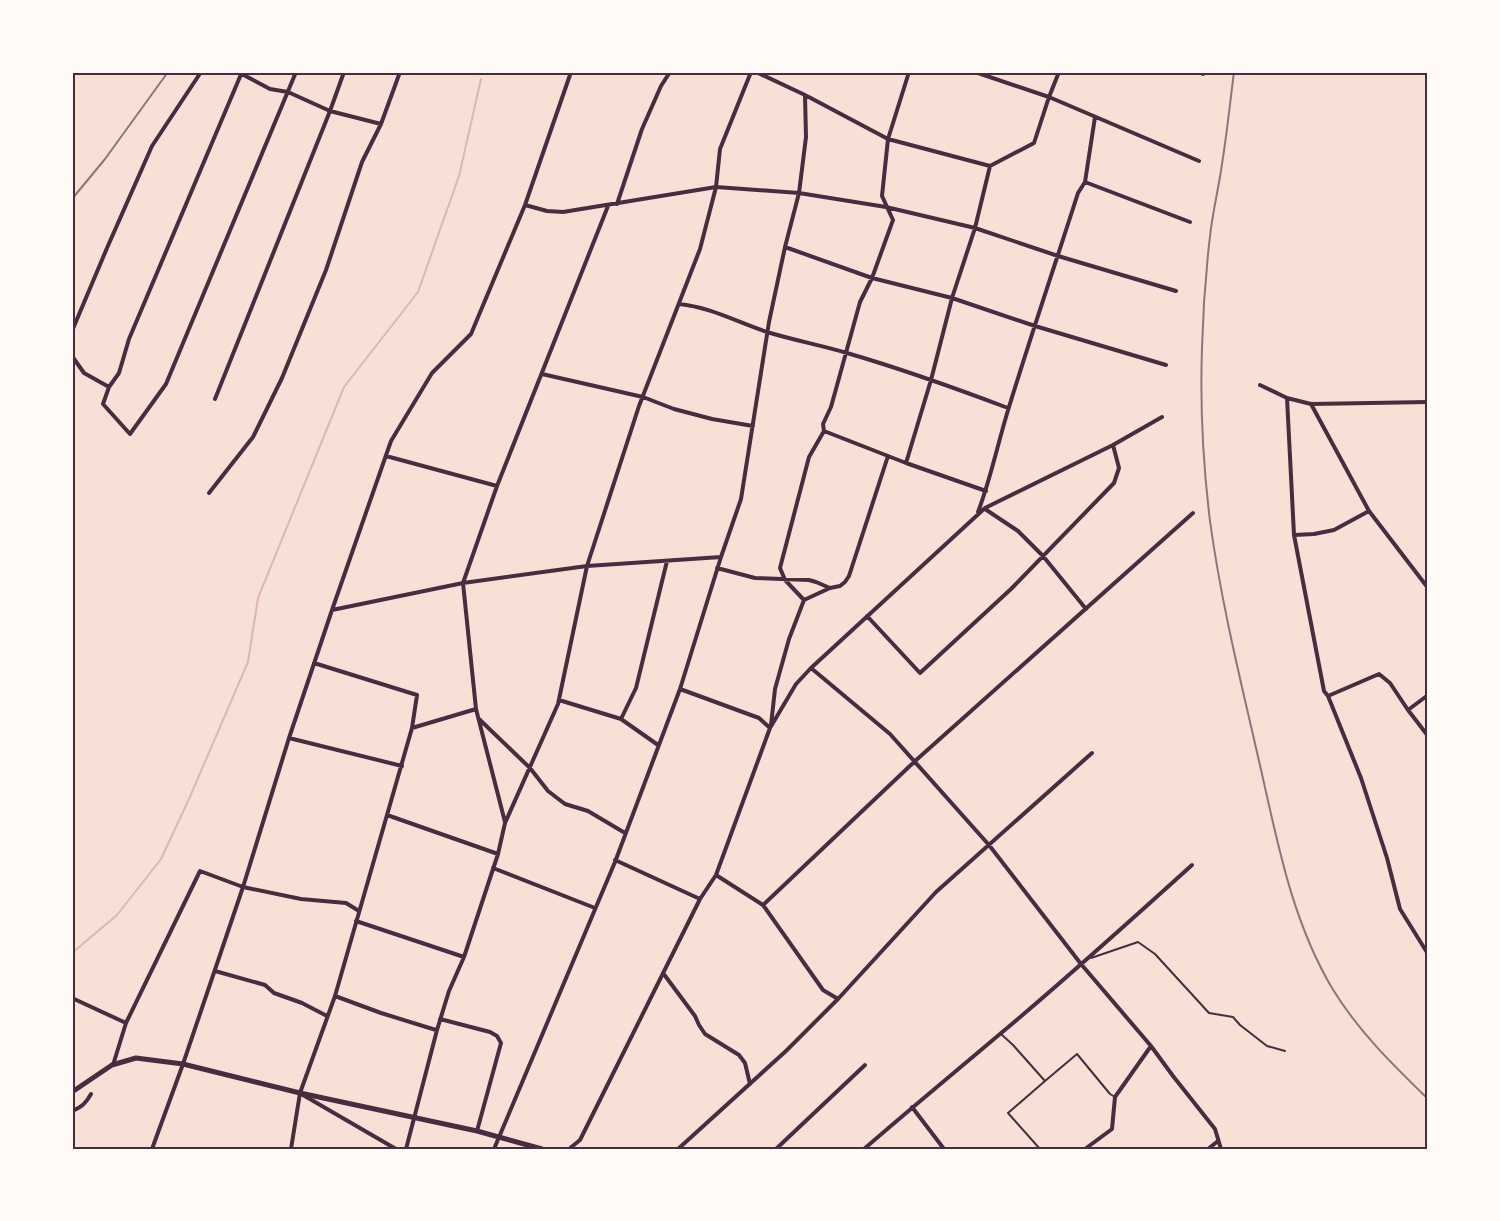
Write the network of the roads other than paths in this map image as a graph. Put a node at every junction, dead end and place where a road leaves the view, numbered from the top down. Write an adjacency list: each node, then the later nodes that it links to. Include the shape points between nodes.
1 (201, 72): 38 (street, via 152,146)
2 (296, 72): 13 (street)
3 (344, 72): 16 (street)
4 (400, 72): 18 (street)
5 (571, 72): 26 (street)
6 (670, 72): 25 (street, via 642,129)
7 (751, 72): 23 (street, via 720,149)
8 (756, 72): 14 (street)
9 (909, 72): 19 (street)
10 (975, 72): 15 (street)
11 (1059, 72): 15 (street)
12 (240, 73): 13 (street, via 270,89); 46 (street, via 129,339 119,373)
13 (288, 92): 16 (street); 46 (street, via 166,384 130,434 103,404)
14 (805, 94): 19 (street); 24 (street, via 806,137)
15 (1049, 97): 17 (street); 21 (street, via 1034,143)
16 (330, 111): 18 (street); 49 (street)
17 (1095, 117): 20 (street); 22 (street)
18 (381, 124): 62 (street, via 362,162 326,270 282,378 253,437)
19 (888, 139): 21 (street); 28 (street, via 882,196)
20 (1199, 161)
21 (990, 166): 30 (street)
22 (1085, 182): 29 (street); 32 (street, via 1077,194)
23 (716, 187): 24 (street); 25 (street); 36 (street, via 700,249)
24 (799, 193): 28 (street); 31 (street)
25 (617, 204): 27 (street)
26 (525, 205): 27 (street, via 562,212); 57 (street, via 471,334 432,373)
27 (608, 206): 43 (street)
28 (886, 207): 30 (street); 33 (street, via 892,220)
29 (1190, 222)
30 (975, 228): 32 (street); 35 (street)
31 (785, 247): 33 (street); 39 (street)
32 (1058, 256): 34 (street); 37 (street)
33 (872, 278): 35 (street); 40 (street)
34 (1176, 291)
35 (952, 298): 37 (street); 44 (street)
36 (679, 304): 39 (street, via 718,313); 47 (street)
37 (1035, 326): 42 (street); 52 (street)
38 (72, 331)
39 (768, 332): 40 (street); 54 (street)
40 (846, 352): 44 (street); 55 (street)
41 (72, 356): 46 (street, via 84,373)
42 (1166, 365)
43 (542, 374): 47 (street); 60 (street)
44 (932, 380): 52 (street); 59 (street)
45 (1260, 385): 48 (street)
46 (109, 387)
47 (643, 397): 54 (street, via 674,409); 71 (street)
48 (1287, 398): 51 (street); 67 (street)
49 (215, 399)
50 (1428, 402): 51 (street)
51 (1311, 404): 64 (street)
52 (1008, 408): 61 (street)
53 (1162, 417): 56 (street)
54 (753, 426): 69 (street, via 741,499)
55 (824, 431): 58 (street); 73 (street, via 809,457 780,568)
56 (1113, 445): 63 (street); 68 (street, via 1119,468 1114,483)
57 (386, 456): 60 (street); 79 (street)
58 (888, 456): 59 (street); 75 (street, via 849,576 840,586)
59 (906, 463): 61 (street)
60 (497, 486): 74 (street)
61 (986, 491): 66 (street)
62 (209, 493)
63 (985, 508): 66 (street); 68 (street, via 1018,531)
64 (1369, 511): 67 (street, via 1335,530); 76 (street)
65 (1193, 513): 78 (street)
66 (978, 514): 80 (street)
67 (1294, 535): 85 (street)
68 (1043, 556): 78 (street); 80 (street, via 920,673)
69 (721, 557): 70 (street); 72 (street)
70 (668, 561): 71 (street); 90 (street, via 636,688)
71 (587, 566): 74 (street); 86 (street)
72 (717, 568): 73 (street, via 755,578); 83 (street)
73 (785, 580): 75 (street, via 809,580); 77 (street)
74 (463, 583): 79 (street); 87 (street)
75 (830, 588): 77 (street)
76 (1428, 588)
77 (804, 600): 92 (street, via 789,639)
78 (1086, 609): 97 (street)
79 (332, 610): 81 (street)
80 (867, 616): 82 (street)
81 (314, 663): 91 (street, via 417,695); 94 (street)
82 (811, 668): 92 (street, via 796,684); 97 (street, via 890,734)
83 (680, 689): 92 (street, via 759,718); 95 (street)
84 (1428, 695): 88 (street)
85 (1328, 696): 88 (street, via 1378,674 1390,683); 115 (street, via 1361,778 1400,909)
86 (559, 700): 90 (street); 99 (street)
87 (476, 709): 89 (street); 91 (street)
88 (1408, 710): 93 (street)
89 (479, 719): 99 (street); 101 (street)
90 (621, 720): 95 (street)
91 (412, 728): 98 (street)
92 (770, 729): 108 (street)
93 (1428, 736)
94 (289, 738): 98 (street); 109 (street)
95 (658, 745): 102 (street)
96 (1092, 753): 103 (street)
97 (914, 762): 103 (street); 111 (street)
98 (402, 766): 100 (street)
99 (530, 768): 101 (street); 102 (street, via 548,791 565,804 588,811)
100 (387, 815): 104 (street); 113 (street)
101 (505, 823): 104 (street)
102 (625, 834): 105 (street)
103 (989, 845): 118 (street); 123 (street, via 936,892)
104 (498, 854): 107 (street)
105 (615, 860): 110 (street); 112 (street)
106 (1192, 865): 117 (street)
107 (493, 868): 112 (street); 116 (street)
108 (716, 875): 110 (street); 111 (street)
109 (243, 887): 113 (street, via 346,903); 119 (street); 126 (street, via 200,871)
110 (700, 899): 120 (street)
111 (763, 905): 123 (street, via 823,990)
112 (595, 908): 144 (street)
113 (359, 911): 114 (street)
114 (356, 921): 116 (street); 121 (street)
115 (1428, 954)
116 (464, 957): 125 (street)
117 (1088, 959): 118 (street); 130 (lane, via 1138,942 1155,954 1209,1013 1233,1017 1267,1046)
118 (1081, 964): 128 (street); 129 (street)
119 (215, 971): 124 (street, via 265,985 274,993); 131 (street)
120 (663, 973): 135 (street, via 705,1034 739,1055); 152 (street, via 580,1140)
121 (335, 996): 124 (street); 127 (street)
122 (72, 998): 126 (street)
123 (838, 999): 135 (street)
124 (327, 1016): 137 (street)
125 (440, 1019): 127 (street); 143 (street, via 490,1032 501,1043)
126 (126, 1023): 132 (street)
127 (436, 1030): 142 (street)
128 (1001, 1034): 134 (lane); 140 (street)
129 (1151, 1046): 139 (street); 145 (street, via 1215,1129)
130 (1285, 1051)
131 (183, 1064): 132 (street, via 136,1058); 137 (street); 146 (street)
132 (112, 1065): 136 (street)
133 (865, 1065): 154 (street)
134 (1045, 1081): 139 (lane, via 1077,1054); 157 (lane, via 1008,1113)
135 (750, 1084): 153 (street)
136 (72, 1092)
137 (300, 1093): 142 (street); 147 (street); 148 (street)
138 (91, 1094): 141 (street, via 86,1103)
139 (1115, 1097): 158 (street, via 1112,1129)
140 (912, 1107): 155 (street); 156 (street)
141 (72, 1111)
142 (413, 1118): 143 (street); 149 (street)
143 (477, 1131): 144 (street)
144 (501, 1137): 150 (street); 151 (street)
145 (1218, 1141): 159 (street); 160 (street)
146 (152, 1149)
147 (291, 1149)
148 (396, 1149)
149 (406, 1149)
150 (494, 1149)
151 (542, 1149)
152 (569, 1149)
153 (678, 1149)
154 (776, 1149)
155 (864, 1149)
156 (944, 1149)
157 (1040, 1149)
158 (1085, 1149)
159 (1208, 1149)
160 (1221, 1149)

